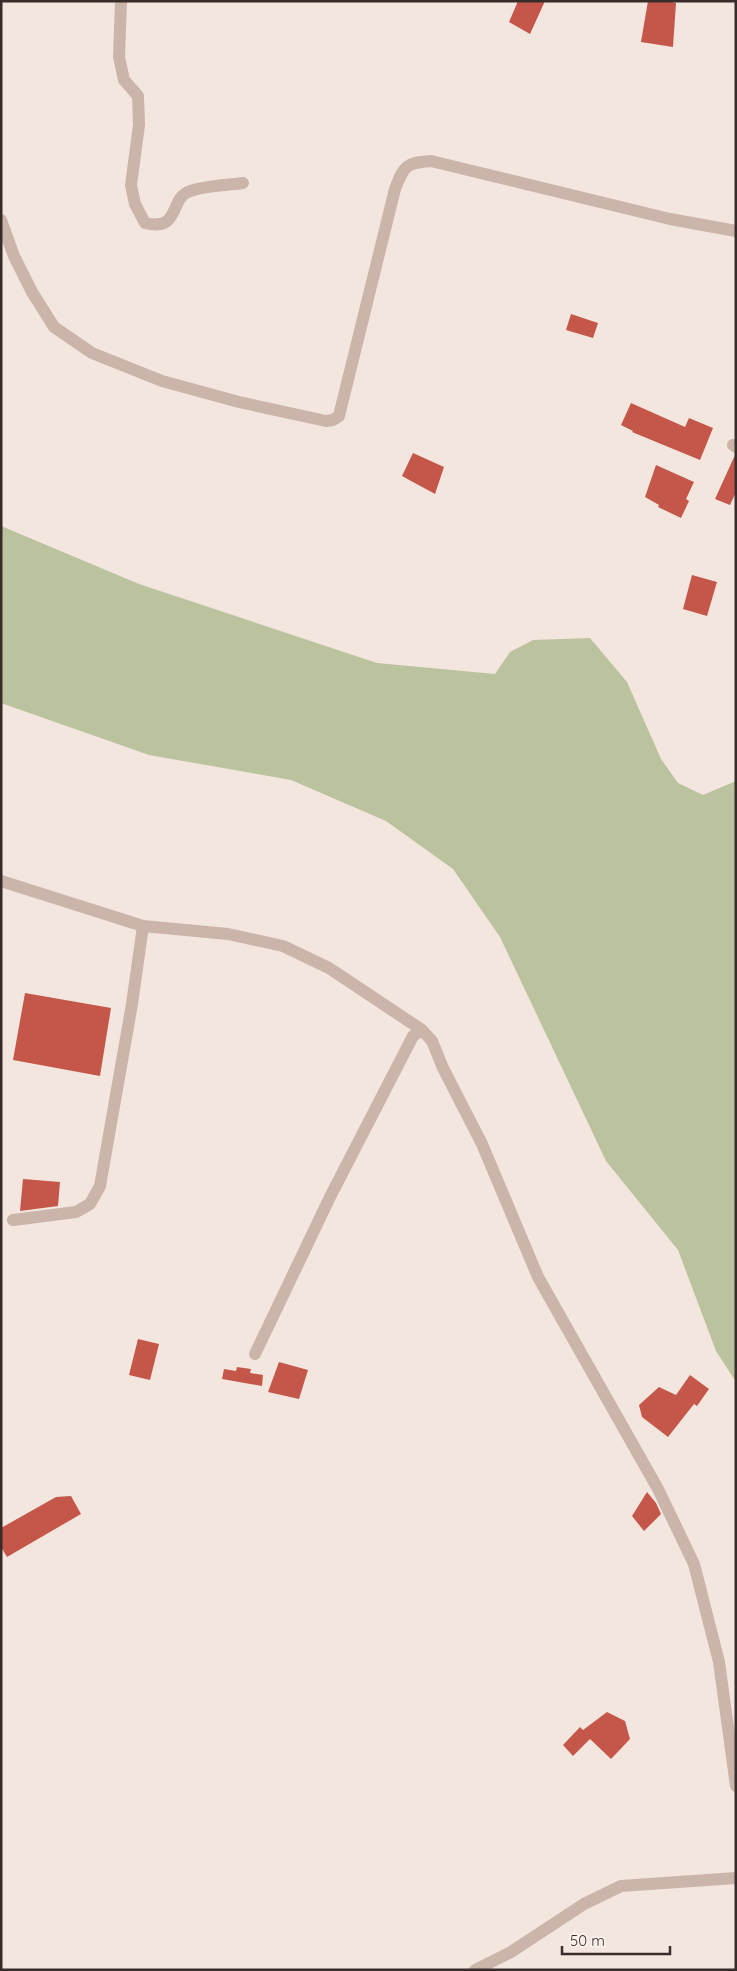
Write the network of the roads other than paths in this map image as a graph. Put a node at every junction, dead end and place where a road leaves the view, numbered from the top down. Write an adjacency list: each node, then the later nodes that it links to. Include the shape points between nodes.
1 (122, 1): 2 (street, via 119,57 124,80 138,96 139,125 131,186 135,204 146,223 165,222 175,212 178,199 187,192)
2 (243, 183)
3 (1, 220): 4 (street, via 14,256 54,327 92,354 162,381 326,421 339,416 395,190 402,172 413,162 431,161)
4 (736, 231)
5 (1, 881): 6 (street)
6 (143, 926): 7 (street, via 228,934 283,946 329,968); 8 (street, via 100,1186 90,1204 76,1212)
7 (422, 1030): 9 (street, via 413,1036 334,1188); 10 (street, via 432,1041 482,1144 538,1278 654,1481 694,1564 719,1662)
8 (13, 1220)
9 (255, 1354)
10 (736, 1786)
11 (736, 1878): 12 (street, via 621,1886 584,1904 511,1952)
12 (475, 1970)

